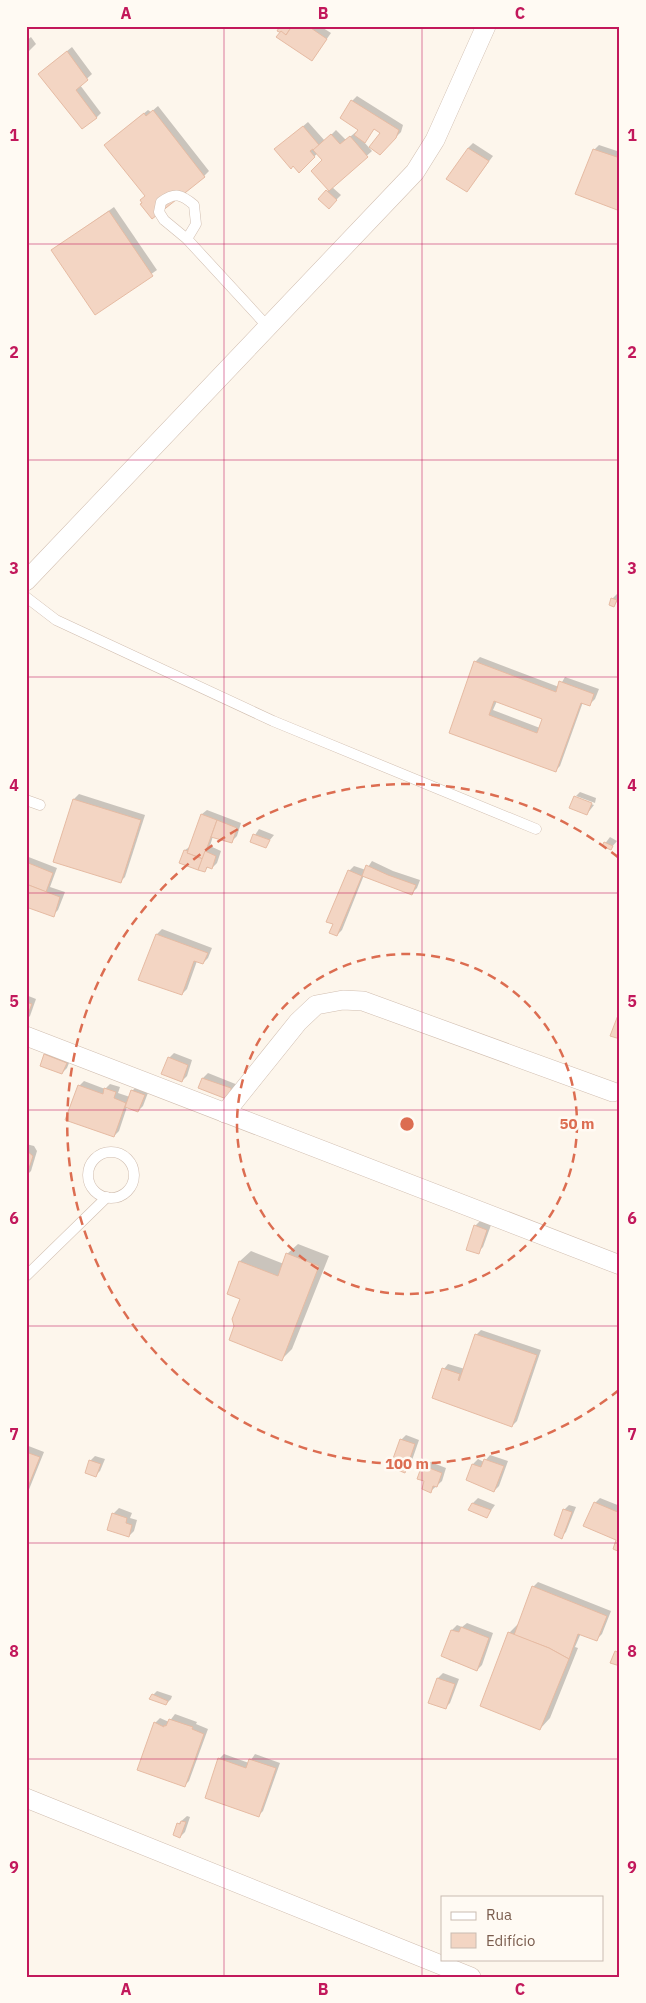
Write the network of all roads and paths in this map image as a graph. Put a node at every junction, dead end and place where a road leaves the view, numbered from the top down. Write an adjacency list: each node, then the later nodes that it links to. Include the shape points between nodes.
1 (486, 26): 3 (street, via 436,140 416,172)
2 (187, 239): 3 (lane)
3 (268, 327): 4 (street)
4 (26, 581)
5 (26, 597): 8 (lane, via 56,620 273,721)
6 (26, 800): 7 (lane)
7 (40, 805)
8 (536, 829)
9 (26, 1036): 11 (street)
10 (613, 1092): 11 (street, via 363,1001 343,1000 316,1005 298,1022)
11 (225, 1113): 13 (street)
12 (107, 1197): 12 (lane, via 124,1193 134,1178 129,1161 114,1152 98,1156 88,1171 92,1188); 14 (lane)
13 (620, 1265)
14 (26, 1276)
15 (26, 1798): 16 (street)
16 (471, 1977)

